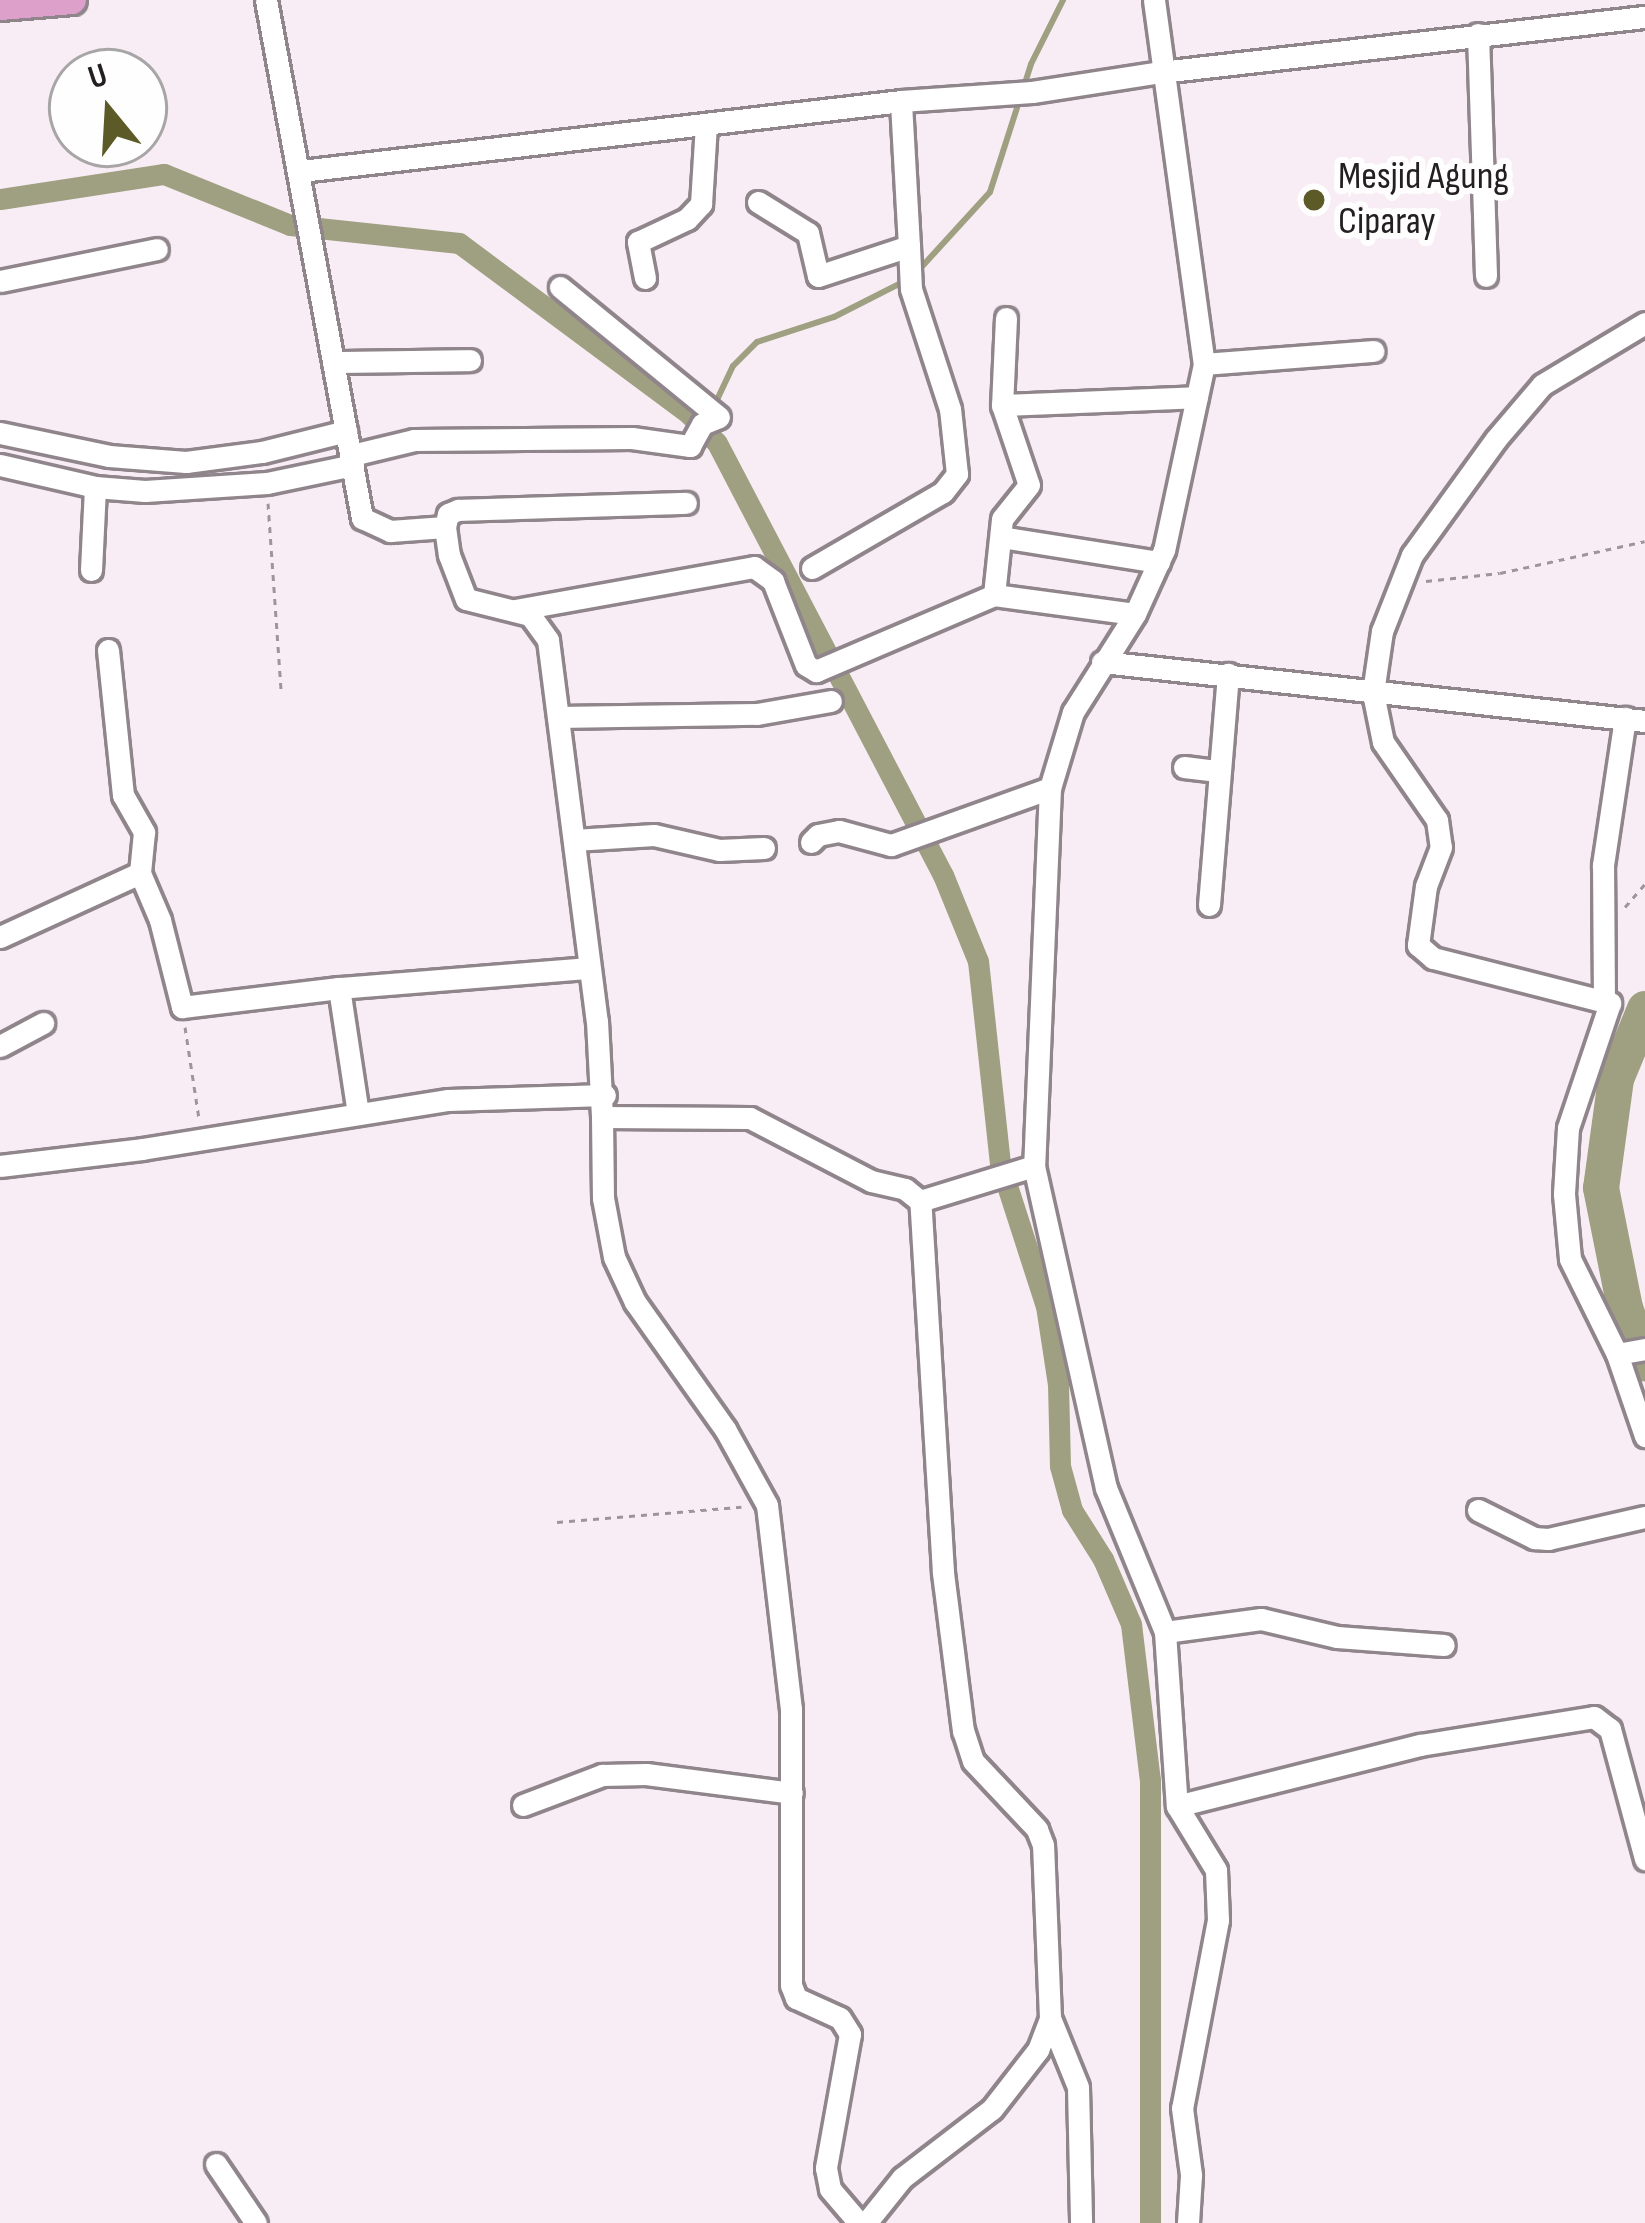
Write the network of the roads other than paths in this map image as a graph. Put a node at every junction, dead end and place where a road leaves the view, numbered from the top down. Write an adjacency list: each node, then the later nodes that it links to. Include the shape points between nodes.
1 (72, 0): 4 (main road)
2 (266, 0): 10 (street)
3 (1154, 0): 7 (street)
4 (0, 6)
5 (1645, 16): 6 (street)
6 (1478, 34): 7 (street); 14 (street)
7 (1161, 72): 8 (street, via 1032,92); 23 (street)
8 (901, 100): 9 (street); 13 (street)
9 (706, 124): 10 (street); 15 (street, via 701,203 638,242)
10 (301, 170): 22 (street)
11 (758, 202): 13 (street, via 808,232 818,276)
12 (158, 249): 16 (street)
13 (909, 268): 34 (street, via 950,409 957,474 944,492)
14 (1486, 276)
15 (645, 278)
16 (0, 281)
17 (560, 287): 27 (street, via 719,417 690,446 662,439)
18 (1006, 318): 25 (street)
19 (1645, 323): 42 (street, via 1542,385 1412,555 1382,631)
20 (1374, 351): 23 (street)
21 (470, 360): 22 (street)
22 (333, 362): 27 (street)
23 (1204, 364): 24 (street)
24 (1198, 398): 25 (street); 33 (street)
25 (1002, 405): 32 (street, via 1029,485 1006,509)
26 (0, 433): 27 (street, via 186,462)
27 (349, 447): 29 (street, via 267,483); 31 (street, via 369,525)
28 (0, 465): 29 (street)
29 (95, 487): 35 (street)
30 (686, 503): 31 (street, via 458,510)
31 (445, 526): 37 (street, via 466,599)
32 (1001, 537): 33 (street); 36 (street)
33 (1159, 562): 38 (street)
34 (812, 568)
35 (91, 570)
36 (994, 595): 37 (street, via 827,666 806,665 773,580 754,568); 38 (street)
37 (515, 610): 44 (street, via 544,631)
38 (1135, 614): 40 (street)
39 (108, 650): 52 (street, via 123,795 144,832)
40 (1102, 662): 41 (street); 48 (street, via 1073,712)
41 (1228, 674): 42 (street); 47 (street)
42 (1373, 693): 45 (street); 57 (street, via 1383,742 1437,820 1441,847 1418,945 1433,958)
43 (831, 701): 44 (street, via 757,714)
44 (558, 716): 49 (street)
45 (1635, 720): 57 (street, via 1603,866)
46 (1184, 767): 47 (street)
47 (1216, 771): 53 (street)
48 (1050, 788): 50 (street, via 891,845 839,831); 63 (street)
49 (574, 840): 51 (street, via 654,835 718,850); 55 (street)
50 (811, 842)
51 (764, 848)
52 (140, 873): 54 (street); 56 (street, via 182,1007)
53 (1209, 905)
54 (0, 937)
55 (588, 968): 56 (street); 60 (street)
56 (339, 988): 61 (street)
57 (1604, 1001): 66 (street, via 1610,1004 1568,1128 1564,1194 1570,1259)
58 (43, 1023): 59 (street)
59 (0, 1046)
60 (603, 1106): 61 (street, via 448,1100); 64 (street, via 750,1118); 72 (street, via 603,1198 614,1257 766,1505 787,1650)
61 (358, 1114): 62 (street)
62 (0, 1166)
63 (1034, 1166): 64 (street); 70 (street, via 1106,1488)
64 (920, 1201): 76 (street, via 943,1572 963,1731 973,1761 1043,1845)
65 (1645, 1349): 66 (street)
66 (1619, 1354): 67 (street)
67 (1645, 1436)
68 (1478, 1510): 69 (street, via 1548,1539)
69 (1645, 1517)
70 (1165, 1632): 71 (street, via 1261,1619 1337,1636); 74 (street)
71 (1444, 1645)
72 (792, 1792): 73 (street, via 602,1775); 79 (street, via 791,1985 796,1998 840,2018 850,2034 826,2168 830,2189)
73 (523, 1805)
74 (1177, 1806): 75 (street, via 1420,1744 1594,1718 1610,1730); 81 (street, via 1216,1870 1218,1920 1182,2108)
75 (1645, 1859)
76 (1050, 2018): 79 (street, via 1038,2050 992,2109 902,2179); 80 (street, via 1077,2079)
77 (216, 2164): 78 (street)
78 (256, 2223)
79 (863, 2223)
80 (1081, 2223)
81 (1188, 2223)

